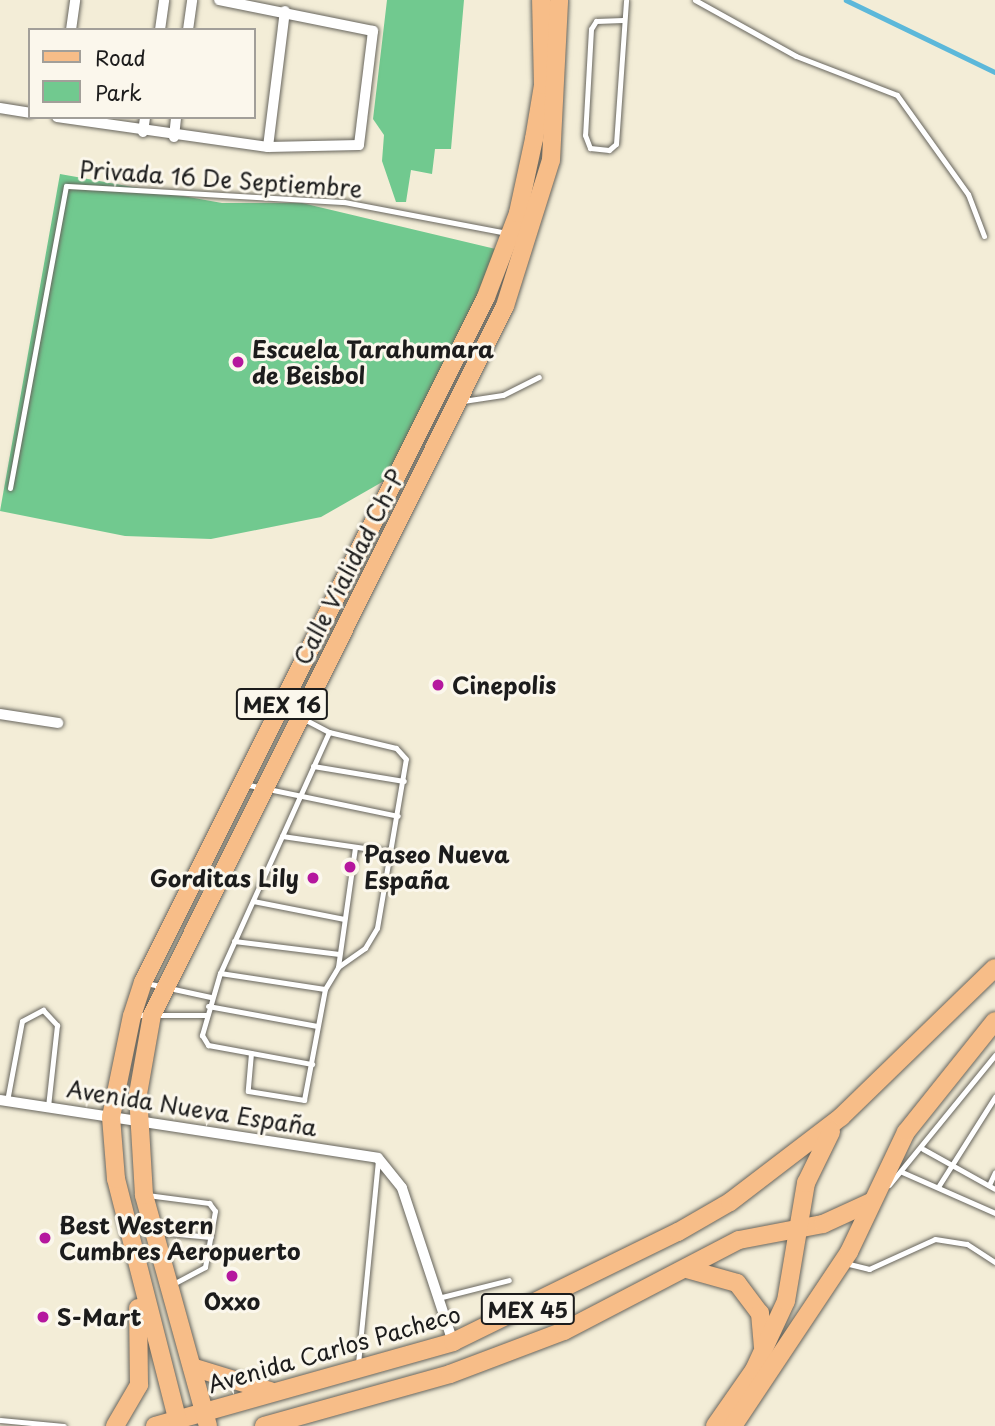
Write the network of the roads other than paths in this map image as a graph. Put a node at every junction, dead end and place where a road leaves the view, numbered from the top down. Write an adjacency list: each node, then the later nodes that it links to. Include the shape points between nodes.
1 (75, 0): 11 (street)
2 (164, 0): 12 (street)
3 (192, 0): 13 (street)
4 (219, 0): 9 (street)
5 (541, 0): 22 (main road, Calle Vialidad Ch-P / MEX 16, via 542,85)
6 (559, 0): 24 (main road, Calle Vialidad Ch-P / MEX 16, via 558,111)
7 (626, 0): 10 (lane)
8 (695, 0): 23 (lane, via 796,56 897,95 968,194)
9 (285, 11): 21 (street); 21 (street, via 373,31 365,131 355,147)
10 (623, 20): 10 (lane, via 616,144 604,151 590,148 585,135 591,29 596,21)
11 (71, 28)
12 (160, 28)
13 (188, 28)
14 (0, 108): 15 (street)
15 (28, 113)
16 (70, 119): 19 (street)
17 (145, 119): 19 (street)
18 (176, 119): 20 (street)
19 (143, 132): 20 (street)
20 (174, 136): 21 (street)
21 (268, 147)
22 (511, 234): 24 (lane); 26 (main road, Calle Vialidad Ch-P / MEX 16); 28 (lane, Privada 16 De Septiembre, via 344,202 65,186)
23 (984, 236)
24 (529, 240): 27 (main road, Calle Vialidad Ch-P / MEX 16)
25 (539, 377): 27 (lane, via 503,395)
26 (437, 394): 27 (lane); 29 (main road, Calle Vialidad Ch-P / MEX 16)
27 (458, 402): 31 (main road, Calle Vialidad Ch-P / MEX 16)
28 (10, 488)
29 (281, 707): 31 (lane); 36 (main road, Calle Vialidad Ch-P / MEX 16)
30 (0, 714): 32 (street)
31 (300, 717): 33 (lane); 37 (main road, Calle Vialidad Ch-P / MEX 16)
32 (58, 723)
33 (328, 732): 34 (lane); 35 (lane, via 396,748 406,759)
34 (313, 766): 35 (lane); 38 (lane)
35 (404, 781): 39 (lane)
36 (243, 784): 37 (lane); 50 (main road, Calle Vialidad Ch-P / MEX 16)
37 (261, 791): 38 (lane); 51 (main road, Calle Vialidad Ch-P / MEX 16)
38 (299, 799): 39 (lane); 40 (lane)
39 (398, 816): 42 (lane)
40 (282, 836): 41 (lane); 43 (lane)
41 (355, 847): 42 (lane); 44 (lane)
42 (391, 852): 47 (lane, via 377,928 365,948)
43 (253, 901): 44 (lane); 45 (lane)
44 (344, 919): 46 (lane)
45 (234, 942): 46 (lane); 49 (lane)
46 (339, 954): 47 (lane)
47 (338, 967): 52 (lane)
48 (995, 968): 67 (main road, Avenida Carlos Pacheco / MEX 45)
49 (220, 973): 52 (lane); 53 (lane)
50 (143, 982): 51 (lane); 57 (main road, Calle Vialidad Ch-P / MEX 16)
51 (163, 986): 53 (lane); 56 (main road, Calle Vialidad Ch-P / MEX 16)
52 (325, 989): 59 (lane)
53 (210, 996): 54 (lane)
54 (208, 1006): 55 (lane); 59 (lane)
55 (205, 1014): 56 (lane); 60 (lane, via 204,1042)
56 (152, 1015): 57 (lane); 68 (main road, Calle Vialidad Ch-P / MEX 16)
57 (132, 1016): 66 (main road, Calle Vialidad Ch-P / MEX 16)
58 (995, 1021): 77 (main road, via 906,1132)
59 (317, 1026): 62 (lane)
60 (251, 1053): 62 (lane); 62 (lane, via 248,1091 298,1102 306,1098)
61 (995, 1055): 69 (lane)
62 (312, 1064)
63 (995, 1097): 71 (lane)
64 (4, 1101): 65 (street, Avenida Nueva España); 65 (lane, via 22,1021 43,1010 57,1026)
65 (48, 1108): 66 (street, Avenida Nueva España)
66 (111, 1117): 68 (street, Avenida Nueva España); 82 (main road, Calle Vialidad Ch-P / MEX 16)
67 (841, 1118): 79 (main road, via 814,1156); 89 (main road, Avenida Carlos Pacheco / MEX 45, via 689,1226)
68 (137, 1121): 70 (street, Avenida Nueva España); 76 (main road, Calle Vialidad Ch-P / MEX 16)
69 (923, 1149): 71 (lane); 72 (lane)
70 (378, 1158): 88 (street, via 402,1188); 92 (lane)
71 (953, 1166): 74 (lane); 75 (lane)
72 (902, 1172): 74 (lane); 77 (lane)
73 (995, 1172): 75 (lane)
74 (938, 1187): 78 (lane)
75 (992, 1187)
76 (144, 1195): 80 (main road, Calle Vialidad Ch-P / MEX 16); 81 (lane, via 209,1203 215,1211)
77 (871, 1202): 79 (main road, MEX 45); 84 (main road)
78 (995, 1212)
79 (802, 1227): 85 (main road, MEX 45, via 738,1240); 90 (main road, via 786,1301)
80 (151, 1231): 81 (lane); 87 (main road, Calle Vialidad Ch-P / MEX 16)
81 (211, 1237): 87 (lane, via 201,1272)
82 (133, 1259): 97 (main road, Calle Vialidad Ch-P / MEX 16); 99 (main road, via 142,1365 133,1399)
83 (995, 1262): 84 (lane, via 967,1244 935,1239 869,1269)
84 (843, 1263): 104 (main road)
85 (683, 1269): 90 (main road, via 720,1273 744,1290 760,1313); 94 (main road, MEX 45, via 564,1331 450,1374)
86 (509, 1280): 88 (lane)
87 (167, 1287): 91 (main road, Calle Vialidad Ch-P / MEX 16)
88 (438, 1298): 89 (street)
89 (453, 1342): 92 (main road, Avenida Carlos Pacheco / MEX 45)
90 (763, 1351): 103 (main road)
91 (192, 1367): 93 (main road); 96 (main road, Calle Vialidad Ch-P / MEX 16)
92 (357, 1368): 93 (main road, Avenida Carlos Pacheco / MEX 45)
93 (274, 1391): 96 (main road, Avenida Carlos Pacheco / MEX 45)
94 (317, 1411): 101 (main road, MEX 45); 102 (main road)
95 (0, 1420): 98 (lane)
96 (206, 1420): 97 (main road, Avenida Carlos Pacheco / MEX 45)
97 (178, 1423): 100 (main road, Avenida Carlos Pacheco / MEX 45)
98 (64, 1426)
99 (115, 1426)
100 (155, 1426)
101 (264, 1426)
102 (298, 1426)
103 (715, 1426)
104 (733, 1426)

